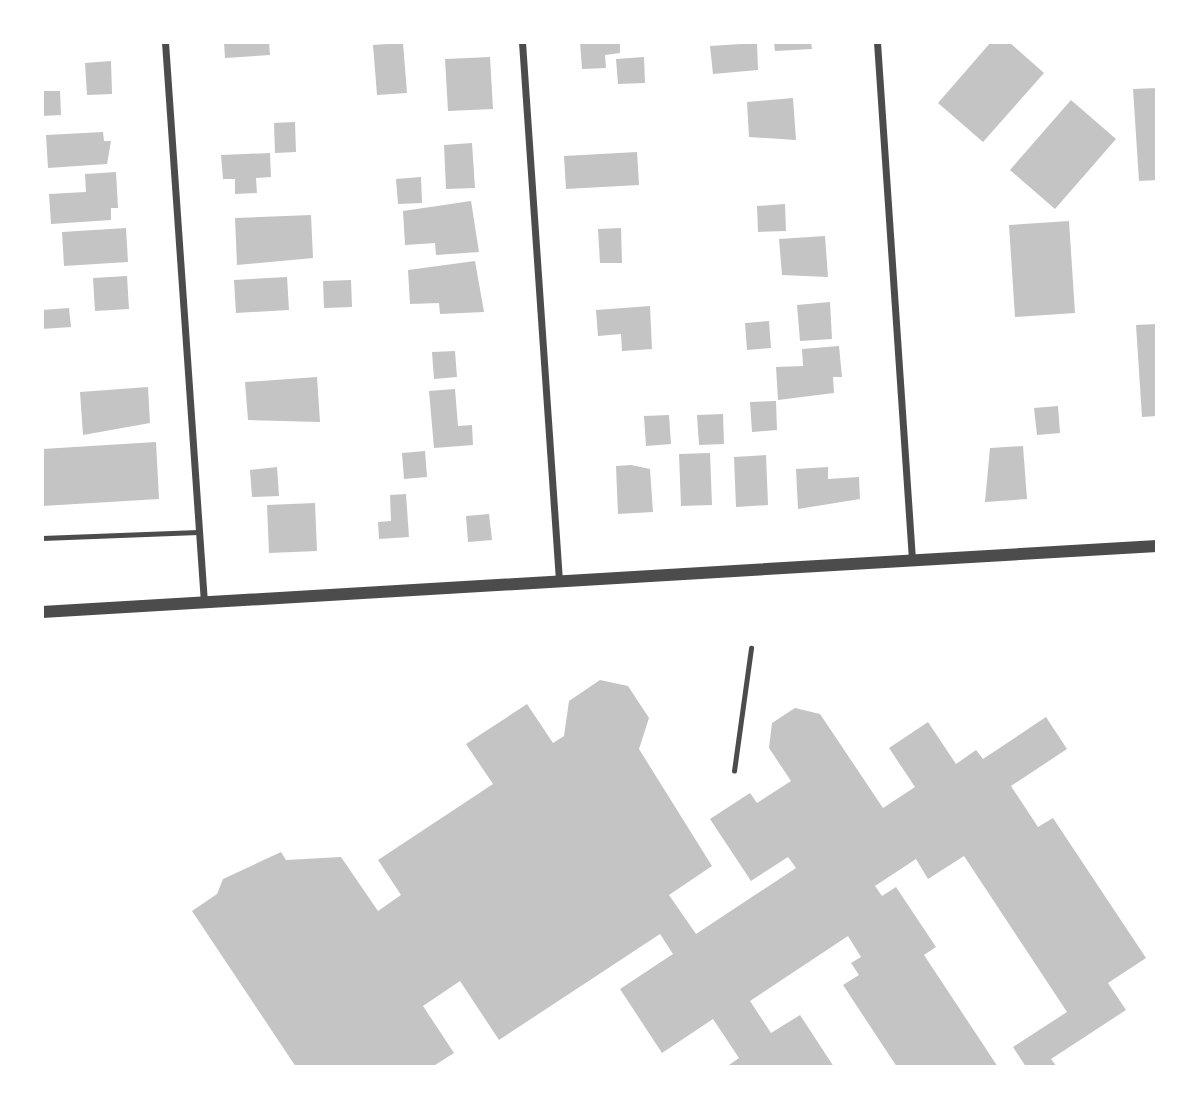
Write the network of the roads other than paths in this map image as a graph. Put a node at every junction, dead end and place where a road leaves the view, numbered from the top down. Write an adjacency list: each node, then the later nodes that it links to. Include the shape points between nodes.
1 (165, 42): 4 (street)
2 (522, 42): 8 (street)
3 (877, 42): 7 (street)
4 (199, 532): 5 (lane); 9 (street)
5 (42, 538)
6 (1157, 546): 7 (street)
7 (912, 561): 8 (street)
8 (559, 581): 9 (street)
9 (204, 602): 10 (street)
10 (42, 612)
11 (751, 648): 12 (lane)
12 (734, 771)

